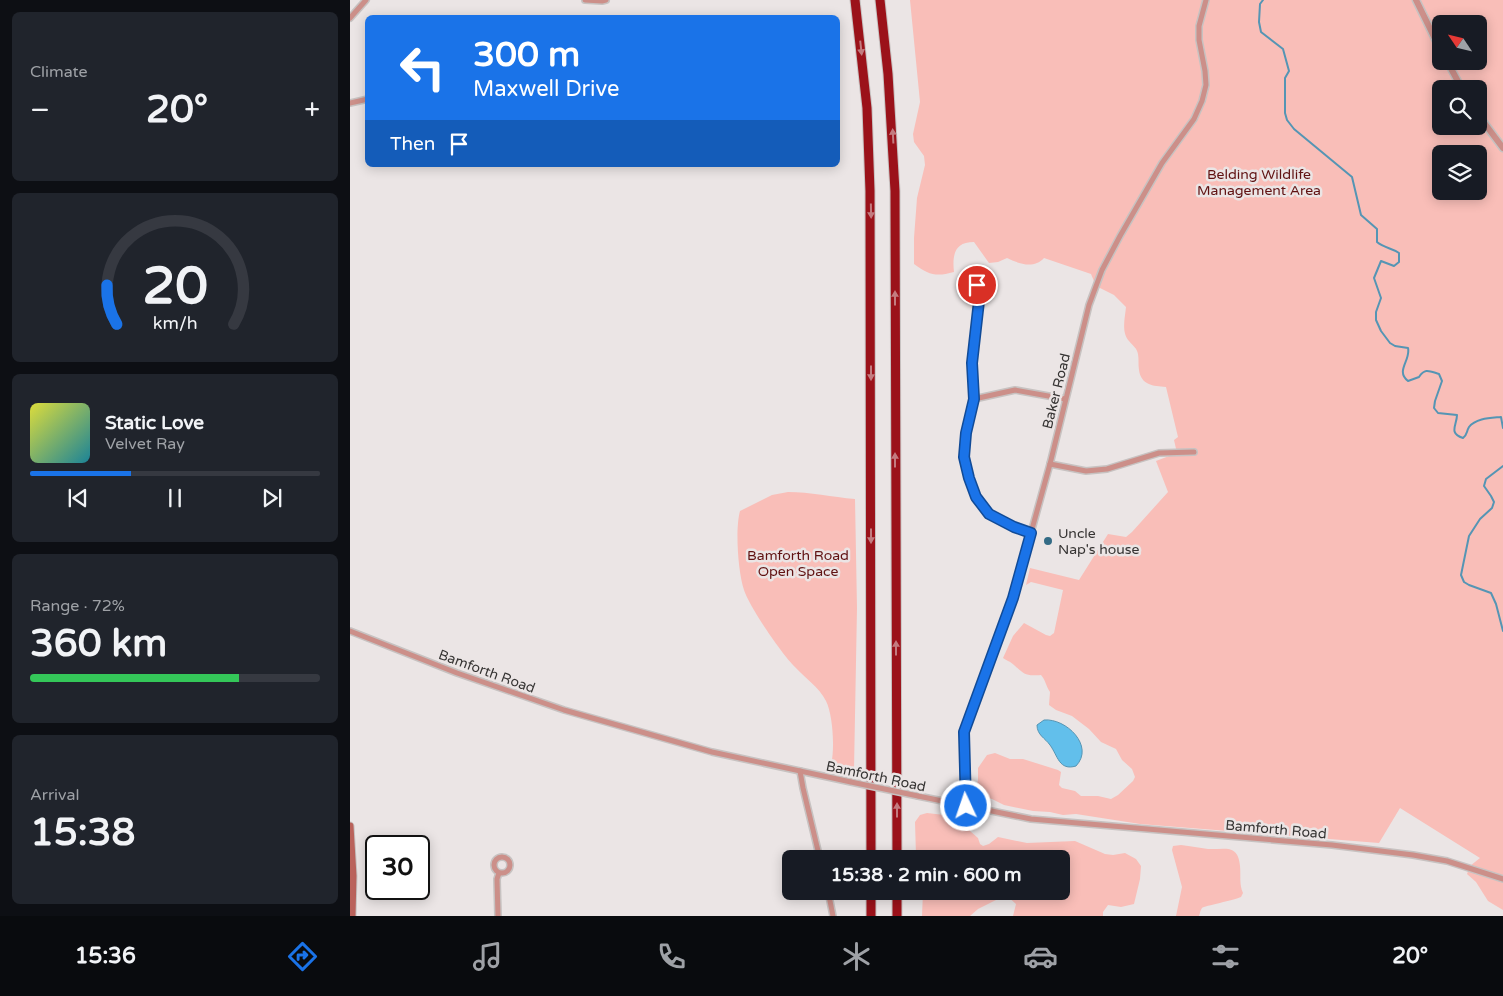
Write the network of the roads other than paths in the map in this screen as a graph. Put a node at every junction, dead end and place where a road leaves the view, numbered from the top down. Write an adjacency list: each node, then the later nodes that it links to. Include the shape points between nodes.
1 (366, 0): 8 (street)
2 (585, 0): 3 (street)
3 (606, 0)
4 (855, 0): 25 (highway, one-way to 25, via 866,100 870,191)
5 (880, 0): 26 (highway, one-way to 5, via 895,191)
6 (1206, 0): 15 (street, Baker Road, via 1199,26 1206,85 1202,100 1194,119 1162,163 1102,270 1089,305)
7 (1416, 0): 9 (street)
8 (350, 18)
9 (1432, 33)
10 (365, 100): 11 (street)
11 (350, 103)
12 (1487, 127): 13 (street)
13 (1503, 148)
14 (979, 301): 16 (street, via 972,363)
15 (1065, 398): 16 (street, via 1015,390); 18 (street, Baker Road)
16 (974, 399): 19 (street, via 964,457 976,497 989,514)
17 (1194, 452): 18 (street, via 1159,453 1106,469 1086,471)
18 (1050, 464): 19 (street, Baker Road)
19 (1031, 533): 22 (street, Baker Road, via 1013,598 964,732)
20 (350, 631): 21 (street, Bamforth Road, via 564,710 680,744)
21 (800, 771): 22 (street, Bamforth Road, bridge); 24 (street)
22 (966, 806): 28 (street, Bamforth Road, via 1031,819 1413,855 1448,861)
23 (350, 826): 32 (main road)
24 (818, 850)
25 (871, 850)
26 (897, 850)
27 (499, 873): 33 (street)
28 (1503, 879)
29 (830, 900): 34 (street)
30 (871, 900): 35 (highway)
31 (897, 900): 36 (highway)
32 (352, 916)
33 (498, 916)
34 (833, 916)
35 (871, 916)
36 (897, 916)

